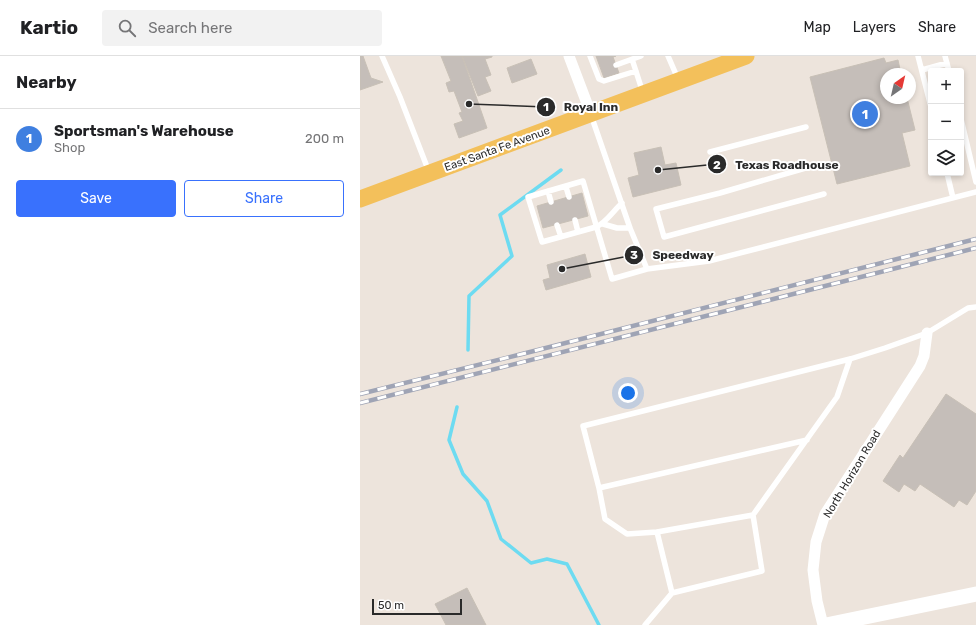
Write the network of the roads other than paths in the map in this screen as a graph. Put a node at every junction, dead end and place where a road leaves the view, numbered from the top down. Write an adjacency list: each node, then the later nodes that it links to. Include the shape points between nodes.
1 (382, 56): 24 (lane)
2 (569, 56): 18 (street)
3 (590, 56): 14 (lane, via 599,71 599,79 604,81)
4 (641, 56): 9 (lane)
5 (668, 56): 15 (lane)
6 (746, 56): 15 (main road, East Santa Fe Avenue)
7 (918, 56): 13 (lane)
8 (945, 56): 10 (lane)
9 (632, 59): 11 (lane); 14 (lane)
10 (947, 63): 12 (lane); 13 (lane)
11 (616, 65)
12 (948, 68)
13 (922, 70): 17 (lane)
14 (636, 71): 16 (lane)
15 (679, 81): 16 (main road, East Santa Fe Avenue)
16 (643, 95): 18 (main road, East Santa Fe Avenue)
17 (930, 104)
18 (591, 114): 24 (main road, East Santa Fe Avenue); 35 (lane)
19 (806, 127): 21 (lane)
20 (964, 130): 23 (lane)
21 (710, 152)
22 (816, 165): 30 (lane, via 656,209 664,237)
23 (974, 168): 26 (lane)
24 (430, 173): 33 (main road, East Santa Fe Avenue)
25 (948, 176): 32 (lane)
26 (976, 182)
27 (566, 187): 28 (lane); 31 (lane); 39 (lane, via 583,182)
28 (548, 191): 34 (lane); 42 (lane, via 528,197 542,242)
29 (976, 192): 32 (lane)
30 (824, 194)
31 (569, 197)
32 (953, 198): 43 (lane, via 709,260)
33 (360, 199)
34 (551, 202)
35 (622, 203): 37 (lane); 40 (lane)
36 (575, 220): 41 (lane)
37 (604, 224): 39 (lane); 40 (lane, via 616,228)
38 (557, 225): 42 (lane)
39 (596, 227): 41 (lane); 43 (lane, via 612,279)
40 (630, 228): 43 (lane)
41 (578, 232): 42 (lane)
42 (561, 237)
43 (647, 269)
44 (976, 307): 45 (lane, via 968,308)
45 (927, 333): 46 (lane); 54 (street, North Horizon Road, via 920,366 825,514 816,542 813,570)
46 (850, 359): 47 (lane, via 837,397); 48 (lane, via 583,426)
47 (807, 440): 48 (lane); 49 (lane)
48 (599, 488): 50 (lane, via 604,519 627,534)
49 (753, 515): 50 (lane); 51 (lane, via 762,572)
50 (657, 532): 51 (lane)
51 (672, 593): 53 (lane)
52 (976, 594): 55 (street)
53 (645, 625)
54 (823, 625)
55 (826, 625)

